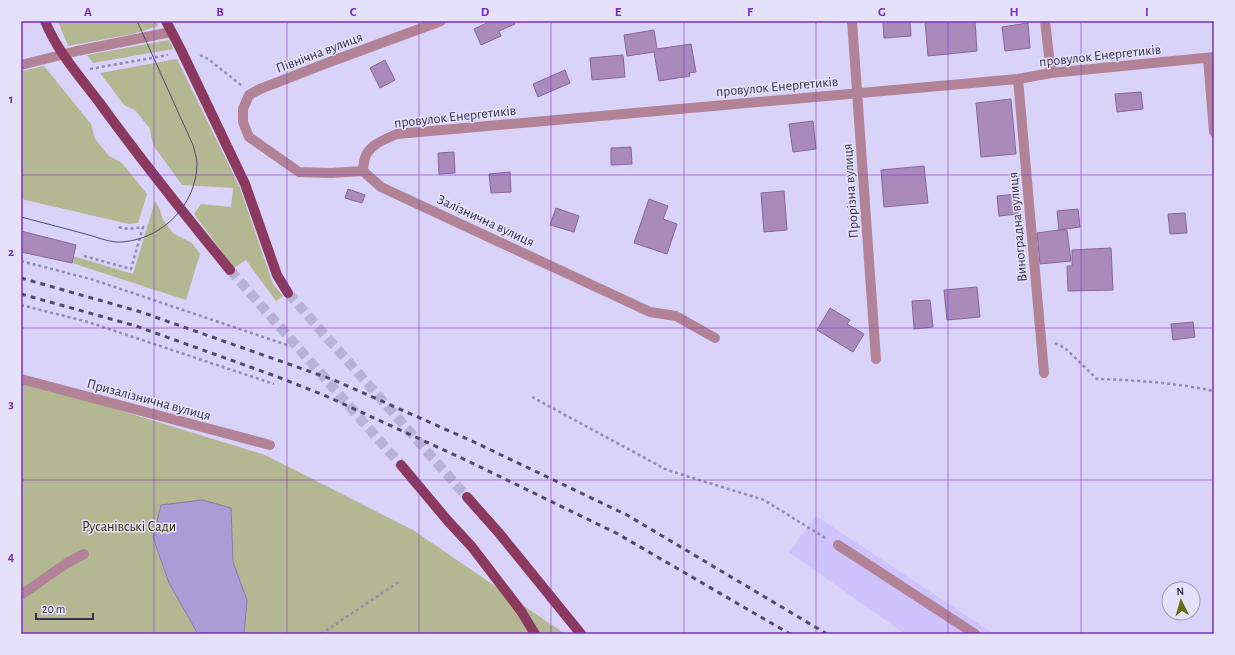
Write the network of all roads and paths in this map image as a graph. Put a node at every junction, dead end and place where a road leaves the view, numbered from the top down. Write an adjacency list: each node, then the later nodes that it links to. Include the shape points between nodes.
1 (45, 21): 8 (main road)
2 (166, 21): 6 (main road)
3 (441, 21): 17 (street, Північна вулиця, via 248,95 243,109 243,122 249,137 299,172)
4 (852, 21): 15 (street, Прорізна вулиця)
5 (1045, 21): 12 (street)
6 (171, 32): 7 (main road); 8 (street)
7 (182, 52): 11 (path); 14 (path, via 198,54); 22 (main road, via 245,184 278,275)
8 (63, 54): 10 (street); 11 (main road)
9 (1211, 58): 12 (street, провулок Енергетиків); 16 (street)
10 (21, 65)
11 (76, 71): 21 (main road, via 161,185)
12 (1051, 73): 13 (street, провулок Енергетиків)
13 (1018, 79): 15 (street, провулок Енергетиків); 24 (street, Виноградна вулиця)
14 (234, 81)
15 (858, 92): 17 (street, провулок Енергетиків, via 398,134 374,146 365,156); 27 (street, Прорізна вулиця)
16 (1214, 132)
17 (363, 171): 25 (street, Залізнична вулиця, via 381,187 650,312 676,316)
18 (117, 227): 19 (path, via 143,227 131,269)
19 (84, 256)
20 (21, 261): 26 (path, via 94,280)
21 (230, 270)
22 (288, 293)
23 (21, 305): 30 (path, via 88,322)
24 (1040, 334): 28 (street, Виноградна вулиця); 31 (path, via 1065,348 1097,379 1188,386)
25 (715, 338)
26 (290, 346)
27 (876, 359)
28 (1044, 373)
29 (22, 380): 33 (street, Призалізнична вулиця)
30 (274, 384)
31 (1214, 391)
32 (532, 397): 36 (path, via 667,470 764,500)
33 (270, 445)
34 (401, 465): 41 (main road, via 472,547 521,611)
35 (467, 497): 42 (main road)
36 (838, 545): 43 (street)
37 (84, 554): 39 (street)
38 (400, 581): 40 (path)
39 (21, 594)
40 (321, 634)
41 (535, 634)
42 (581, 634)
43 (975, 634)

